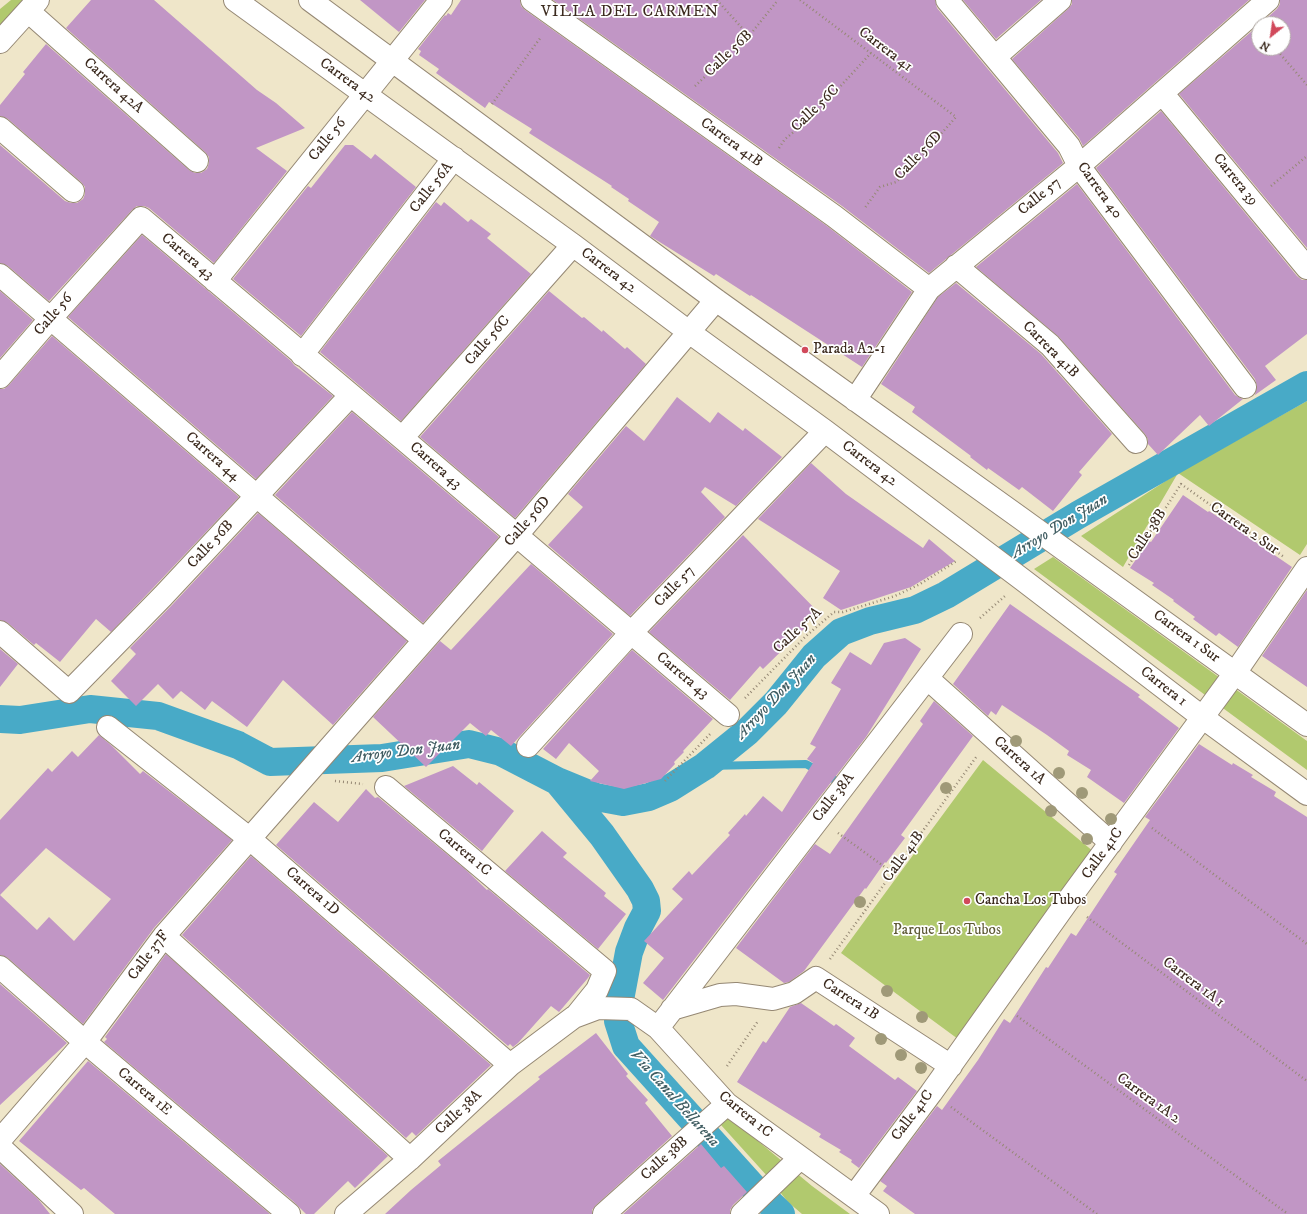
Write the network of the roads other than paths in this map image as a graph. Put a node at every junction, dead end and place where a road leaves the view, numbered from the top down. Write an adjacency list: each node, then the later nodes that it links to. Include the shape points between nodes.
1 (235, 0): 13 (street, Carrera 42)
2 (310, 0): 11 (street)
3 (441, 0): 11 (street, Calle 56)
4 (532, 0): 25 (street, Carrera 41B)
5 (947, 0): 10 (street, Carrera 40)
6 (1060, 0): 10 (street)
7 (1268, 0): 12 (street, Calle 57)
8 (33, 5): 9 (street); 16 (street, Carrera 42A)
9 (0, 42)
10 (995, 57): 17 (street, Carrera 40, via 1069,146)
11 (392, 60): 13 (street, Calle 56); 26 (street)
12 (1162, 93): 17 (street, Calle 57); 22 (street, Carrera 39)
13 (365, 94): 15 (street, Carrera 42); 24 (street, Calle 56)
14 (0, 128): 18 (street)
15 (454, 158): 20 (street, Carrera 42); 29 (street, Calle 56A)
16 (197, 161)
17 (1079, 166): 21 (street, Calle 57); 31 (street, Carrera 40)
18 (73, 191)
19 (141, 218): 24 (street, Carrera 43); 27 (street, Calle 56)
20 (573, 245): 28 (street, Carrera 42); 35 (street, Calle 56C)
21 (956, 266): 25 (street, Calle 57); 36 (street, Carrera 41B, via 1050,345)
22 (1307, 268)
23 (0, 275): 27 (street, Carrera 44)
24 (215, 281): 29 (street, Carrera 43)
25 (930, 289): 33 (street, Calle 57)
26 (716, 300): 28 (street, Calle 56D); 33 (street)
27 (51, 318): 30 (street, Calle 56); 37 (street, Carrera 44)
28 (688, 332): 34 (street, Carrera 42); 38 (street, Calle 56D)
29 (302, 355): 32 (street, Carrera 43)
30 (0, 378)
31 (1245, 387)
32 (350, 396): 35 (street, Carrera 43); 37 (street, Calle 56B)
33 (855, 400): 45 (street, Carrera 1 Sur)
34 (825, 431): 40 (street, Carrera 42); 42 (street, Calle 57)
35 (402, 438): 38 (street, Carrera 43)
36 (1136, 442)
37 (257, 496): 41 (street, Calle 56B, via 69,692); 44 (street, Carrera 44)
38 (516, 536): 42 (street, Carrera 43); 44 (street, Calle 56D)
39 (1306, 571): 45 (street, Calle 41C)
40 (1022, 579): 48 (street, Carrera 1)
41 (0, 632)
42 (631, 633): 47 (street, Carrera 43); 51 (street, Calle 57)
43 (961, 634): 46 (street, Calle 38A)
44 (424, 640): 52 (street, Calle 56D)
45 (1235, 673): 48 (street, Calle 41C); 49 (street, Carrera 1 Sur)
46 (927, 678): 56 (street, Carrera 1A); 61 (street, Calle 38A)
47 (728, 715)
48 (1202, 717): 54 (street, Carrera 1); 56 (street, Calle 41C)
49 (1307, 725)
50 (108, 727): 55 (street, Carrera 1D)
51 (528, 746)
52 (304, 777): 55 (street, Calle 37F)
53 (386, 787): 59 (street, Carrera 1C)
54 (1307, 794)
55 (250, 839): 57 (street, Calle 37F); 65 (street, Carrera 1D)
56 (1111, 843): 66 (street, Calle 41C)
57 (164, 936): 64 (street, Calle 37F); 71 (street)
58 (0, 967): 64 (street, Carrera 1E)
59 (605, 971): 62 (street, Calle 38A, via 597,990)
60 (598, 1008): 62 (street, Calle 38A); 63 (street, Carrera 1C, via 631,1009)
61 (672, 1009): 63 (street, Calle 38A); 66 (street, Carrera 1B, via 720,995 736,994 773,999 794,993 816,978)
62 (574, 1017): 65 (street, Calle 38A)
63 (658, 1028): 67 (street, Carrera 1C)
64 (85, 1042): 68 (street, Calle 37F); 75 (street, Carrera 1E)
65 (510, 1065): 71 (street, Calle 38A)
66 (951, 1066): 72 (street, Calle 41C)
67 (727, 1104): 70 (street, Carrera 1C); 77 (street, Calle 38B)
68 (0, 1140)
69 (0, 1147): 74 (street)
70 (800, 1158): 72 (street, Carrera 1C); 73 (street)
71 (410, 1159): 76 (street, Calle 38A)
72 (854, 1196): 78 (street, Carrera 1C)
73 (748, 1208)
74 (72, 1214)
75 (289, 1214)
76 (346, 1214)
77 (604, 1214)
78 (878, 1214)

